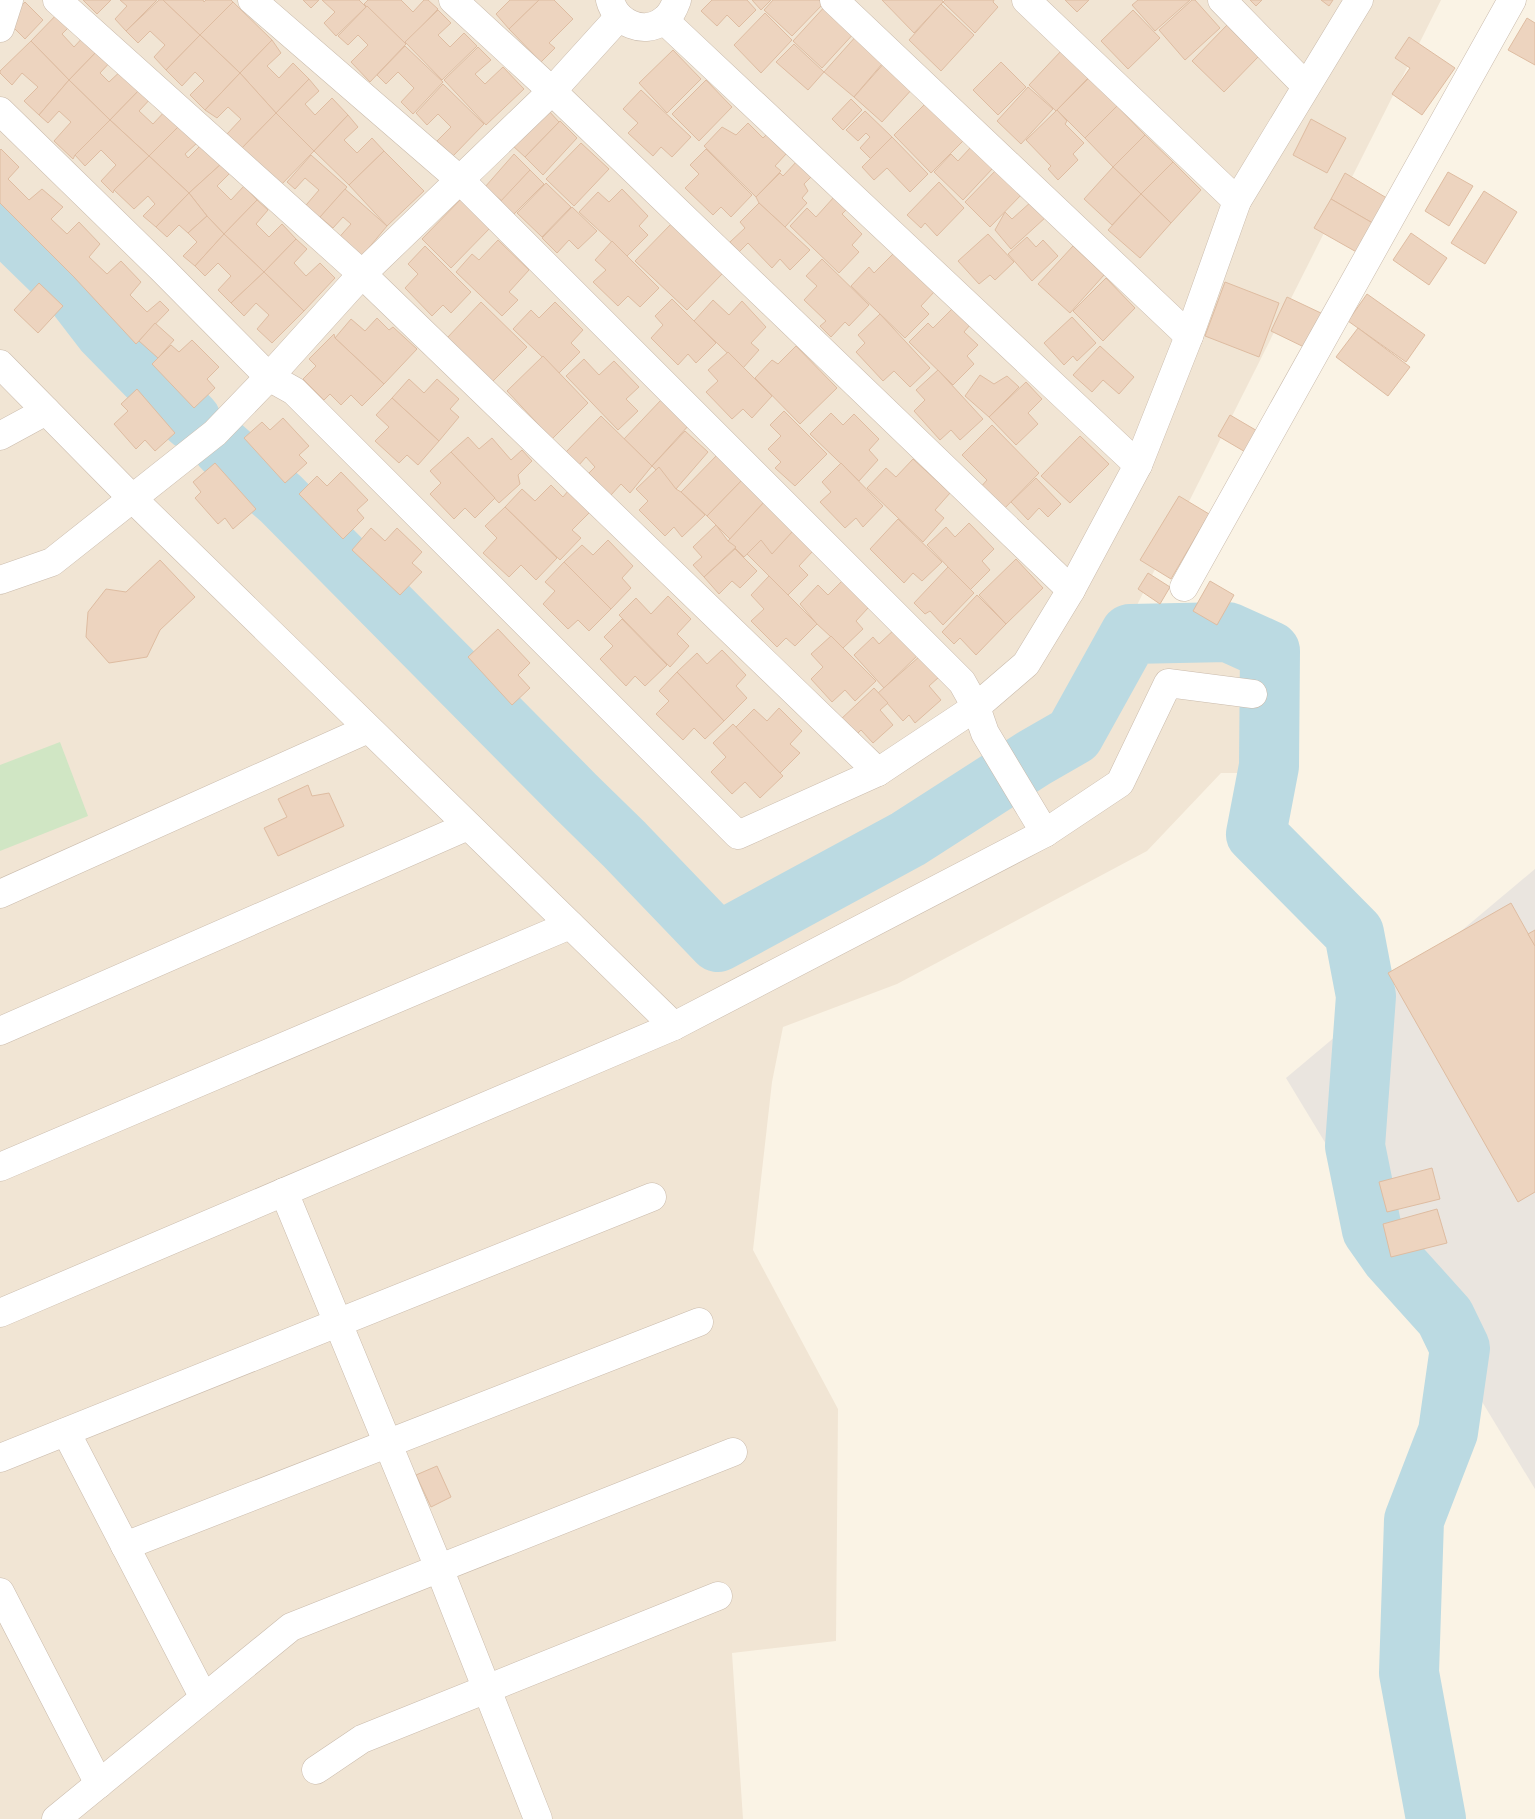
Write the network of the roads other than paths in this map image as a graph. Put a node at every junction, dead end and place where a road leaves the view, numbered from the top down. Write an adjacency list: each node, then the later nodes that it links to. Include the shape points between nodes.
1 (8, 0): 12 (street)
2 (57, 0): 18 (street)
3 (252, 0): 16 (street)
4 (452, 0): 14 (street)
5 (834, 0): 19 (street)
6 (1026, 0): 17 (street)
7 (1222, 0): 13 (street)
8 (1358, 0): 13 (street)
9 (1512, 0): 27 (street)
10 (614, 9): 11 (street, via 629,24 641,27 653,26); 14 (street)
11 (671, 10): 24 (street)
12 (0, 28)
13 (1306, 86): 17 (street)
14 (552, 91): 16 (street); 28 (street)
15 (0, 111): 21 (street)
16 (460, 180): 18 (street); 30 (street, via 962,682)
17 (1237, 201): 19 (street)
18 (362, 274): 21 (street); 32 (street)
19 (1189, 336): 24 (street)
20 (0, 364): 22 (street)
21 (268, 377): 25 (street, via 215,433); 32 (street, via 294,391 738,835)
22 (46, 410): 23 (street); 25 (street)
23 (0, 436)
24 (1138, 465): 28 (street)
25 (133, 499): 26 (street, via 52,562); 31 (street)
26 (0, 580)
27 (1184, 587)
28 (1071, 590): 30 (street, via 1026,664)
29 (1253, 694): 34 (street, via 1168,683 1120,783)
30 (976, 706): 32 (street); 34 (street, via 985,733)
31 (368, 729): 33 (street); 35 (street)
32 (878, 772)
33 (468, 826): 36 (street); 38 (street)
34 (1045, 833): 37 (street)
35 (0, 894)
36 (570, 925): 37 (street); 39 (street)
37 (674, 1026): 40 (street)
38 (0, 1030)
39 (0, 1167)
40 (284, 1192): 42 (street); 43 (street)
41 (652, 1197): 43 (street)
42 (0, 1313)
43 (338, 1322): 45 (street); 46 (street)
44 (699, 1322): 46 (street)
45 (66, 1432): 48 (street); 49 (street)
46 (388, 1445): 49 (street); 50 (street)
47 (734, 1452): 50 (street)
48 (0, 1458)
49 (125, 1546): 54 (street)
50 (439, 1568): 53 (street); 54 (street, via 291,1627)
51 (0, 1592): 56 (street)
52 (718, 1596): 53 (street)
53 (487, 1690): 55 (street, via 362,1738); 58 (street)
54 (204, 1698): 56 (street)
55 (316, 1770)
56 (99, 1784): 57 (street)
57 (56, 1819)
58 (538, 1819)

